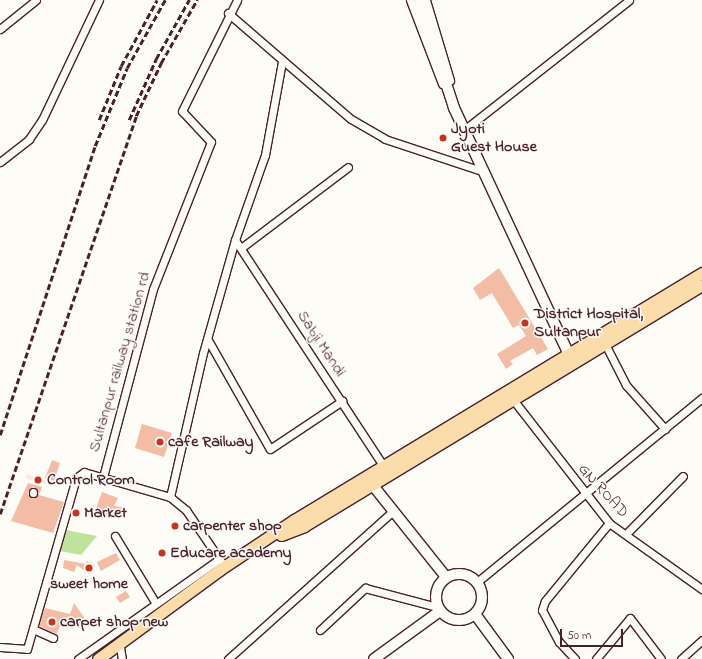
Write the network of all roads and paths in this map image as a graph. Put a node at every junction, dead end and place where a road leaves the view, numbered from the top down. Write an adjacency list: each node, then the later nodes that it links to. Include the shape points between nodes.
1 (36, 0): 9 (street)
2 (99, 0): 13 (street, via 42,120 29,139)
3 (237, 0): 8 (street, Sultanpur railway station rd)
4 (410, 0): 11 (street)
5 (419, 0): 11 (street)
6 (426, 0): 11 (street, via 453,89)
7 (629, 0): 12 (street)
8 (228, 13): 10 (street); 31 (street, Sultanpur railway station rd, via 182,111 211,142 152,289)
9 (0, 30)
10 (282, 61): 15 (street, via 351,119 385,139); 16 (street, via 265,155)
11 (454, 108): 12 (street)
12 (464, 130): 15 (street)
13 (0, 162)
14 (348, 167): 17 (street)
15 (487, 173): 22 (street)
16 (235, 240): 17 (street, Sabji Mandi); 20 (street)
17 (241, 248): 26 (street, Sabji Mandi)
18 (702, 273): 21 (main road)
19 (702, 285): 21 (main road)
20 (208, 340): 26 (street, via 270,449); 34 (street)
21 (603, 341): 22 (main road); 25 (main road); 27 (street, via 626,385)
22 (569, 355): 23 (main road)
23 (506, 390): 25 (street, GN ROAD); 28 (main road)
24 (702, 398): 27 (street)
25 (513, 399): 32 (main road); 33 (street, GN ROAD)
26 (342, 401): 28 (street, Sabji Mandi)
27 (665, 429): 33 (street)
28 (382, 464): 29 (main road)
29 (365, 475): 32 (street); 39 (main road)
30 (683, 476): 37 (street)
31 (103, 477): 34 (street); 47 (street, via 84,472 76,478)
32 (373, 484): 35 (street); 39 (main road, via 304,526)
33 (583, 493): 36 (street, GN ROAD); 42 (street)
34 (170, 497): 40 (street, via 186,510)
35 (394, 510): 41 (street); 57 (street)
36 (609, 523): 37 (street, GN ROAD); 60 (street, via 544,601 542,610 559,642)
37 (626, 534): 43 (street, GN ROAD)
38 (115, 536): 44 (street)
39 (266, 541): 40 (main road)
40 (220, 565): 44 (street); 52 (street, via 223,574); 54 (main road)
41 (446, 577): 42 (street, via 462,574); 45 (street, via 436,590)
42 (477, 582): 46 (street, via 482,592 482,604)
43 (702, 589)
44 (155, 602): 53 (street)
45 (439, 609): 46 (street, via 454,620); 48 (street, via 365,588); 58 (street)
46 (475, 614): 59 (street)
47 (33, 629): 49 (street); 51 (street, via 25,651)
48 (320, 630)
49 (53, 638)
50 (702, 640): 63 (street)
51 (0, 647)
52 (120, 648): 55 (street); 56 (street)
53 (78, 659)
54 (98, 659)
55 (105, 659)
56 (122, 659)
57 (228, 659)
58 (374, 659)
59 (508, 659)
60 (575, 659)
61 (596, 659): 62 (street, via 630,618)
62 (661, 659)
63 (681, 659)

